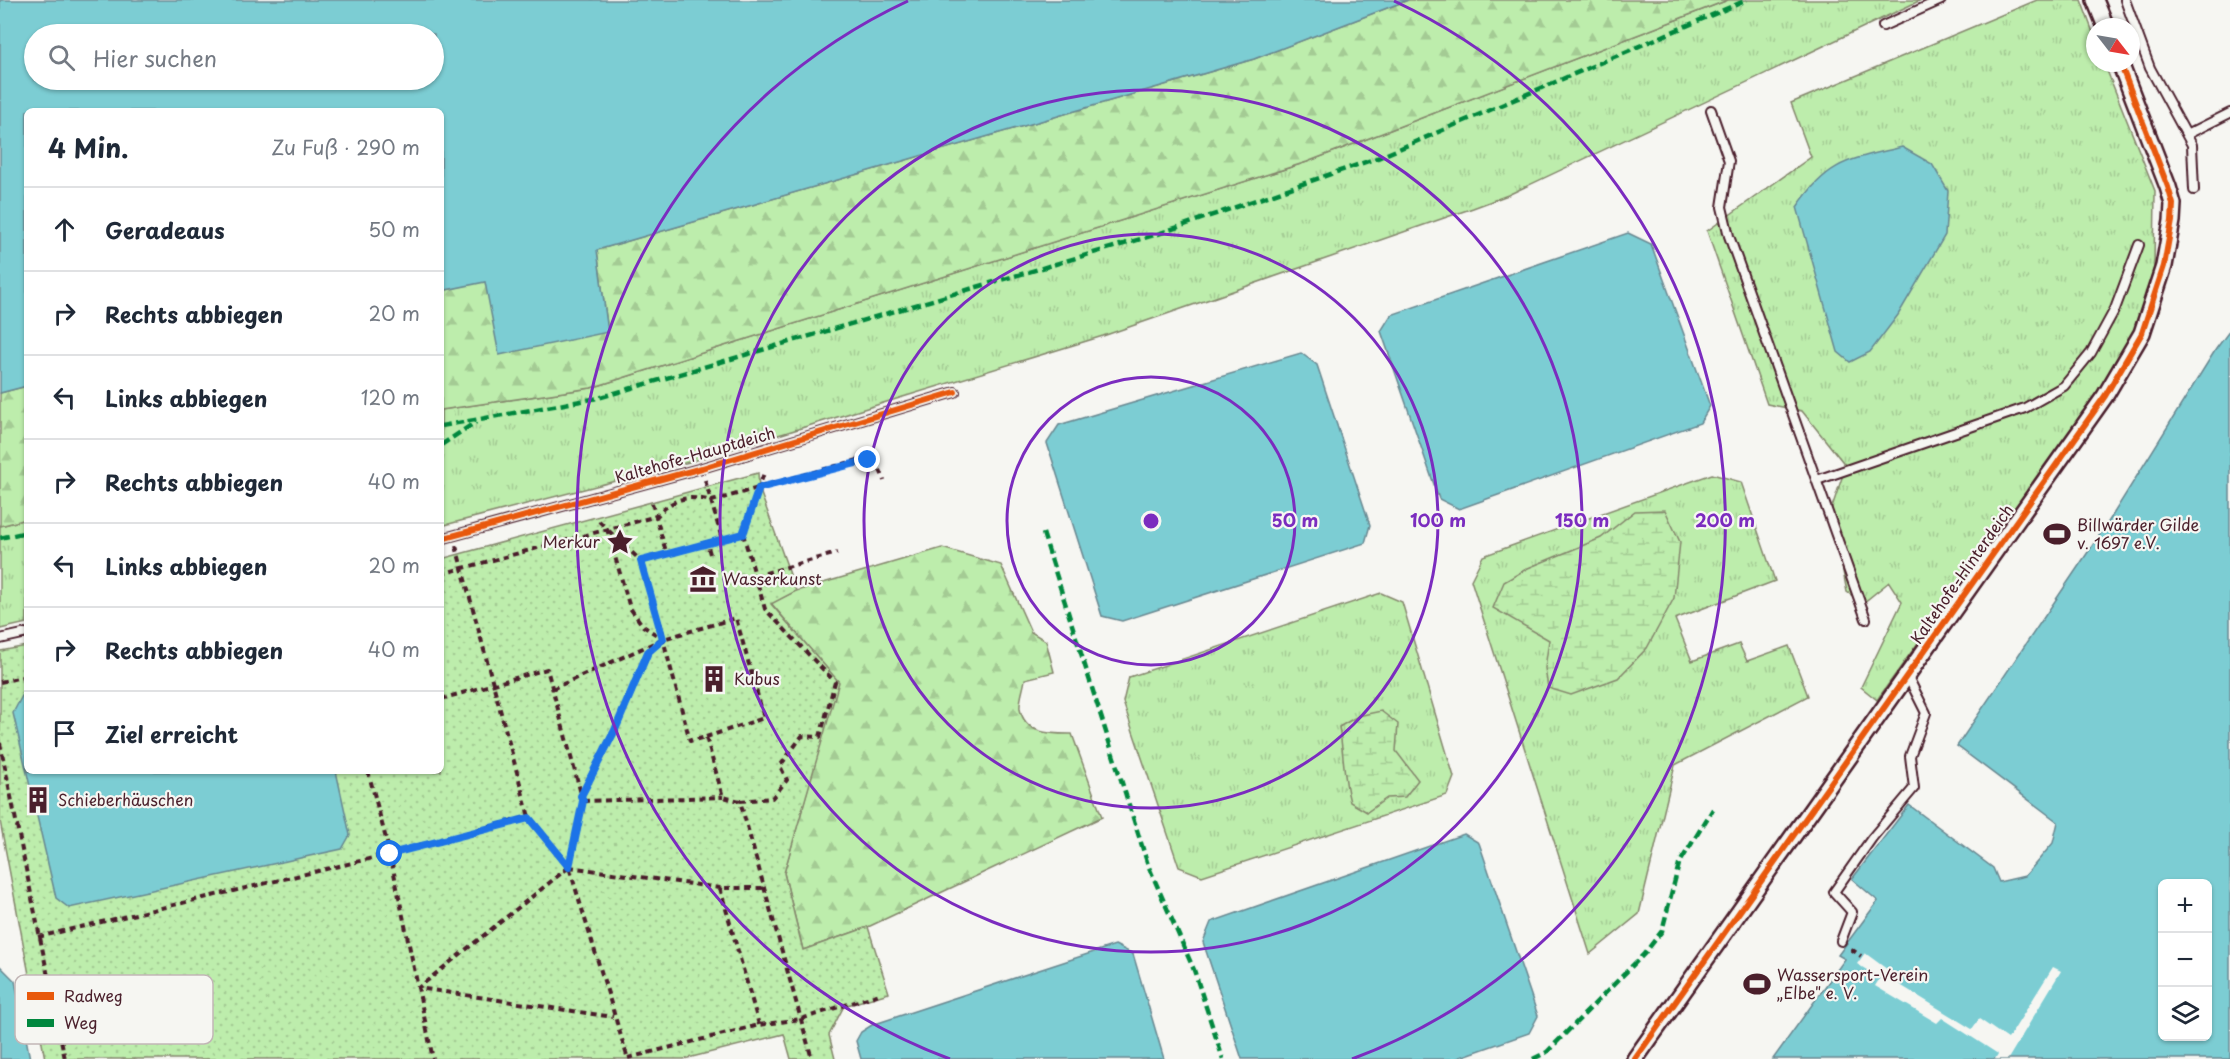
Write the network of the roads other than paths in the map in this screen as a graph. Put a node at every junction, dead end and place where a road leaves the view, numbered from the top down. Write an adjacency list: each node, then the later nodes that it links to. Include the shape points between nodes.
1 (1941, 0): 5 (lane)
2 (2095, 0): 4 (street)
3 (2124, 0): 9 (lane, via 2150,68)
4 (2102, 18)
5 (1883, 26)
6 (2123, 72): 18 (street, Kaltehofe-Hinterdeich, via 2173,204 2170,238 2155,295 2130,357 2105,396)
7 (1711, 110): 13 (lane, via 1729,161 1722,207 1729,236)
8 (2230, 113): 9 (lane)
9 (2188, 134): 10 (lane, via 2194,157)
10 (2194, 190)
11 (2139, 245): 13 (lane, via 2115,309 2091,352 2064,386 2025,408)
12 (955, 392): 14 (lane, Kaltehofe-Hauptdeich, via 702,468)
13 (1817, 480): 15 (lane)
14 (444, 538)
15 (1866, 619)
16 (24, 634): 17 (lane)
17 (0, 639)
18 (1907, 675): 19 (lane, via 1926,712 1910,756 1914,788 1834,892 1852,912); 20 (street, Kaltehofe-Hinterdeich)
19 (1841, 941)
20 (1635, 1059)

